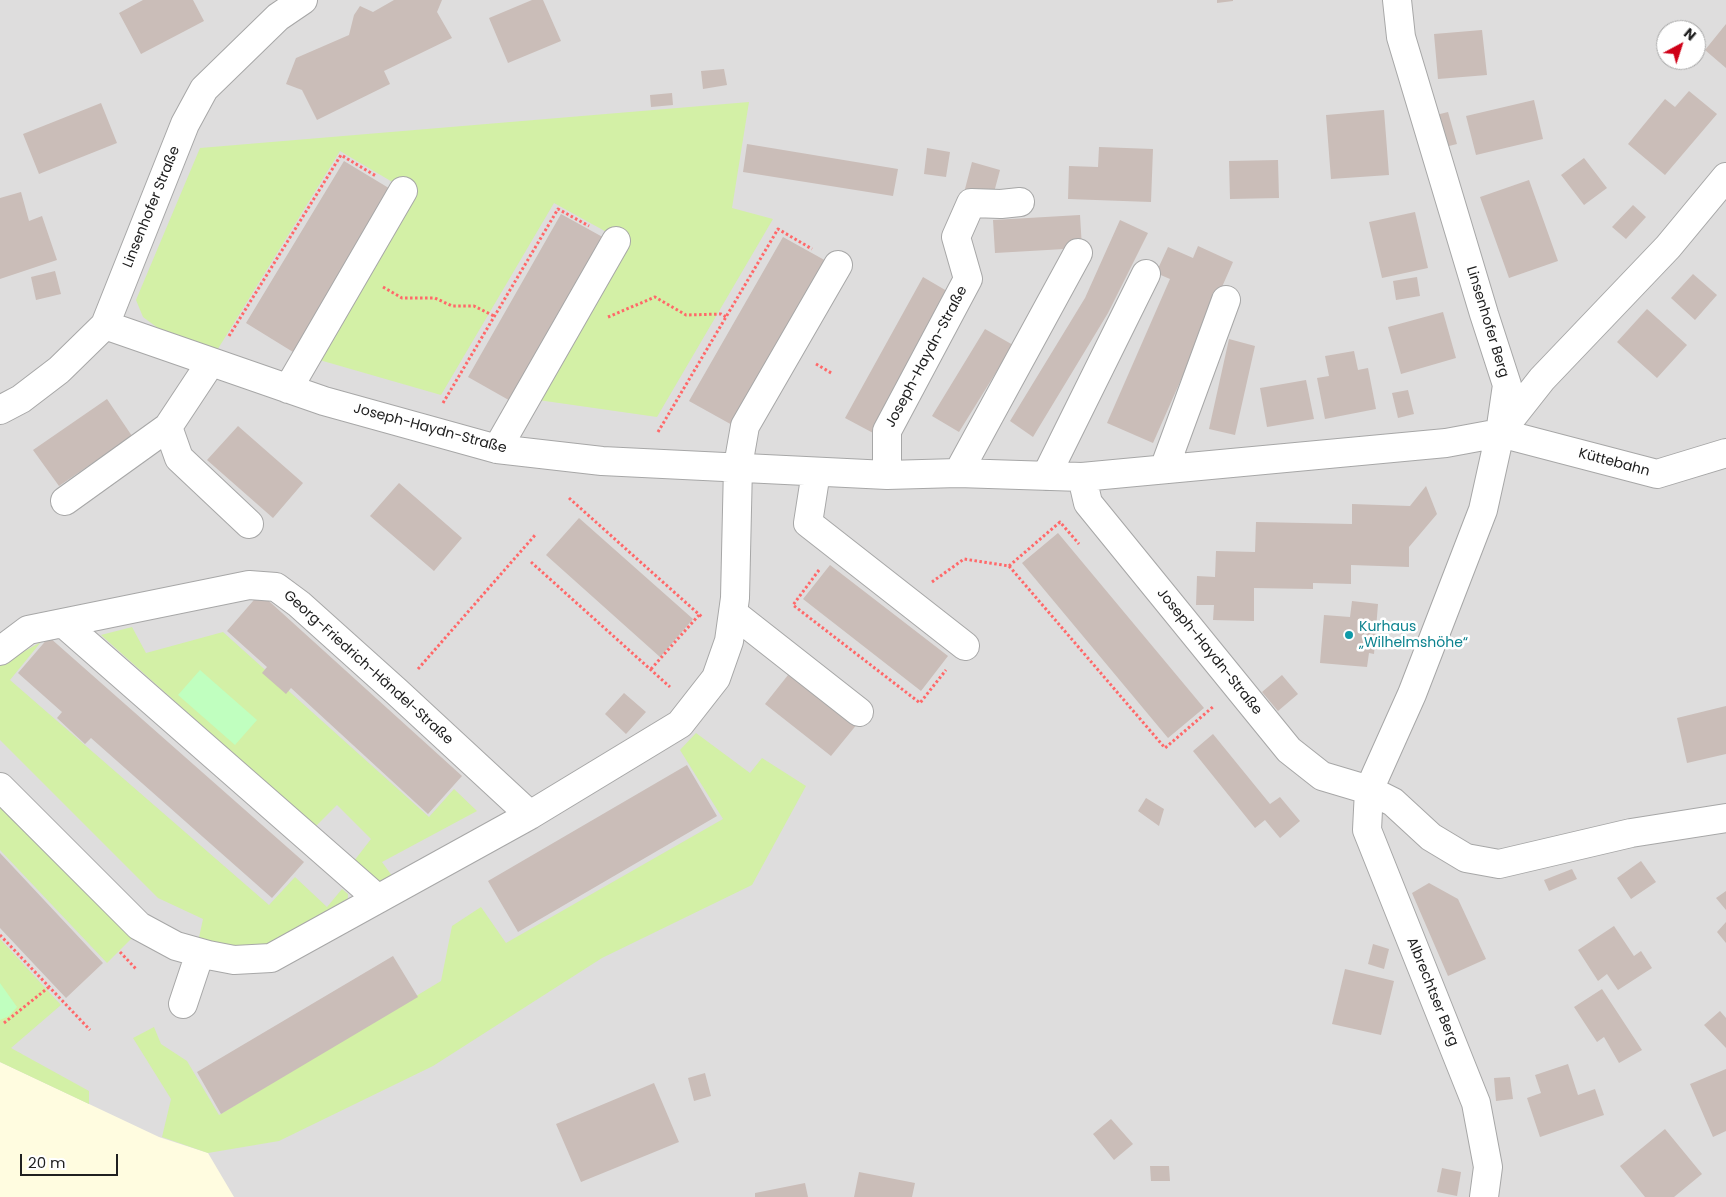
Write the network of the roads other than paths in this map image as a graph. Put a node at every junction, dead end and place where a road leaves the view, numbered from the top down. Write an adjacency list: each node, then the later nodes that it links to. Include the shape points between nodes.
1 (303, 0): 11 (street, Linsenhofer Straße, via 278,17 204,89 185,124)
2 (1398, 0): 16 (street, Linsenhofer Berg, via 1401,37 1507,385)
3 (1726, 177): 16 (street, via 1668,247 1542,379)
4 (403, 192): 13 (street)
5 (1020, 202): 23 (street, Joseph-Haydn-Straße, via 970,203 956,237 968,279 887,431)
6 (616, 241): 17 (street)
7 (1078, 253): 22 (street)
8 (838, 265): 19 (street, via 745,426)
9 (1146, 274): 24 (street)
10 (1226, 300): 20 (street)
11 (105, 325): 12 (street, Joseph-Haydn-Straße); 14 (street, Linsenhofer Straße, via 59,370 21,399)
12 (211, 362): 13 (street, Joseph-Haydn-Straße); 15 (street)
13 (288, 389): 17 (street, Joseph-Haydn-Straße)
14 (0, 410)
15 (168, 427): 26 (street); 27 (street, via 179,458)
16 (1500, 433): 18 (street, Küttebahn, via 1657,474); 20 (street, Joseph-Haydn-Straße, via 1446,443); 34 (street, Albrechtser Berg, via 1482,510 1412,694)
17 (498, 449): 19 (street, Joseph-Haydn-Straße, via 602,461)
18 (1726, 454)
19 (738, 466): 21 (street, Joseph-Haydn-Straße); 28 (street)
20 (1164, 470): 25 (street, Joseph-Haydn-Straße)
21 (816, 472): 23 (street, Joseph-Haydn-Straße); 30 (street, via 808,522)
22 (958, 474): 23 (street, Joseph-Haydn-Straße); 24 (street, Joseph-Haydn-Straße)
23 (887, 475)
24 (1046, 476): 25 (street, Joseph-Haydn-Straße)
25 (1082, 477): 34 (street, Joseph-Haydn-Straße, via 1088,503 1288,750 1322,776)
26 (65, 501)
27 (249, 524)
28 (733, 613): 32 (street); 35 (street, via 729,641 716,678 680,724)
29 (64, 624): 31 (street, Georg-Friedrich-Händel-Straße, via 28,630); 35 (street, Georg-Friedrich-Händel-Straße, via 249,585 276,587 299,604); 37 (street)
30 (965, 646)
31 (0, 651)
32 (860, 712)
33 (0, 787): 38 (street, via 139,926 176,946)
34 (1369, 790): 36 (street, via 1393,802 1430,837 1466,858 1499,864 1631,833); 40 (street, Albrechtser Berg, via 1367,830 1476,1103 1488,1168)
35 (530, 815): 37 (street)
36 (1726, 818)
37 (378, 899): 38 (street, via 271,958 234,960)
38 (200, 953): 39 (street)
39 (183, 1004)
40 (1484, 1197)

